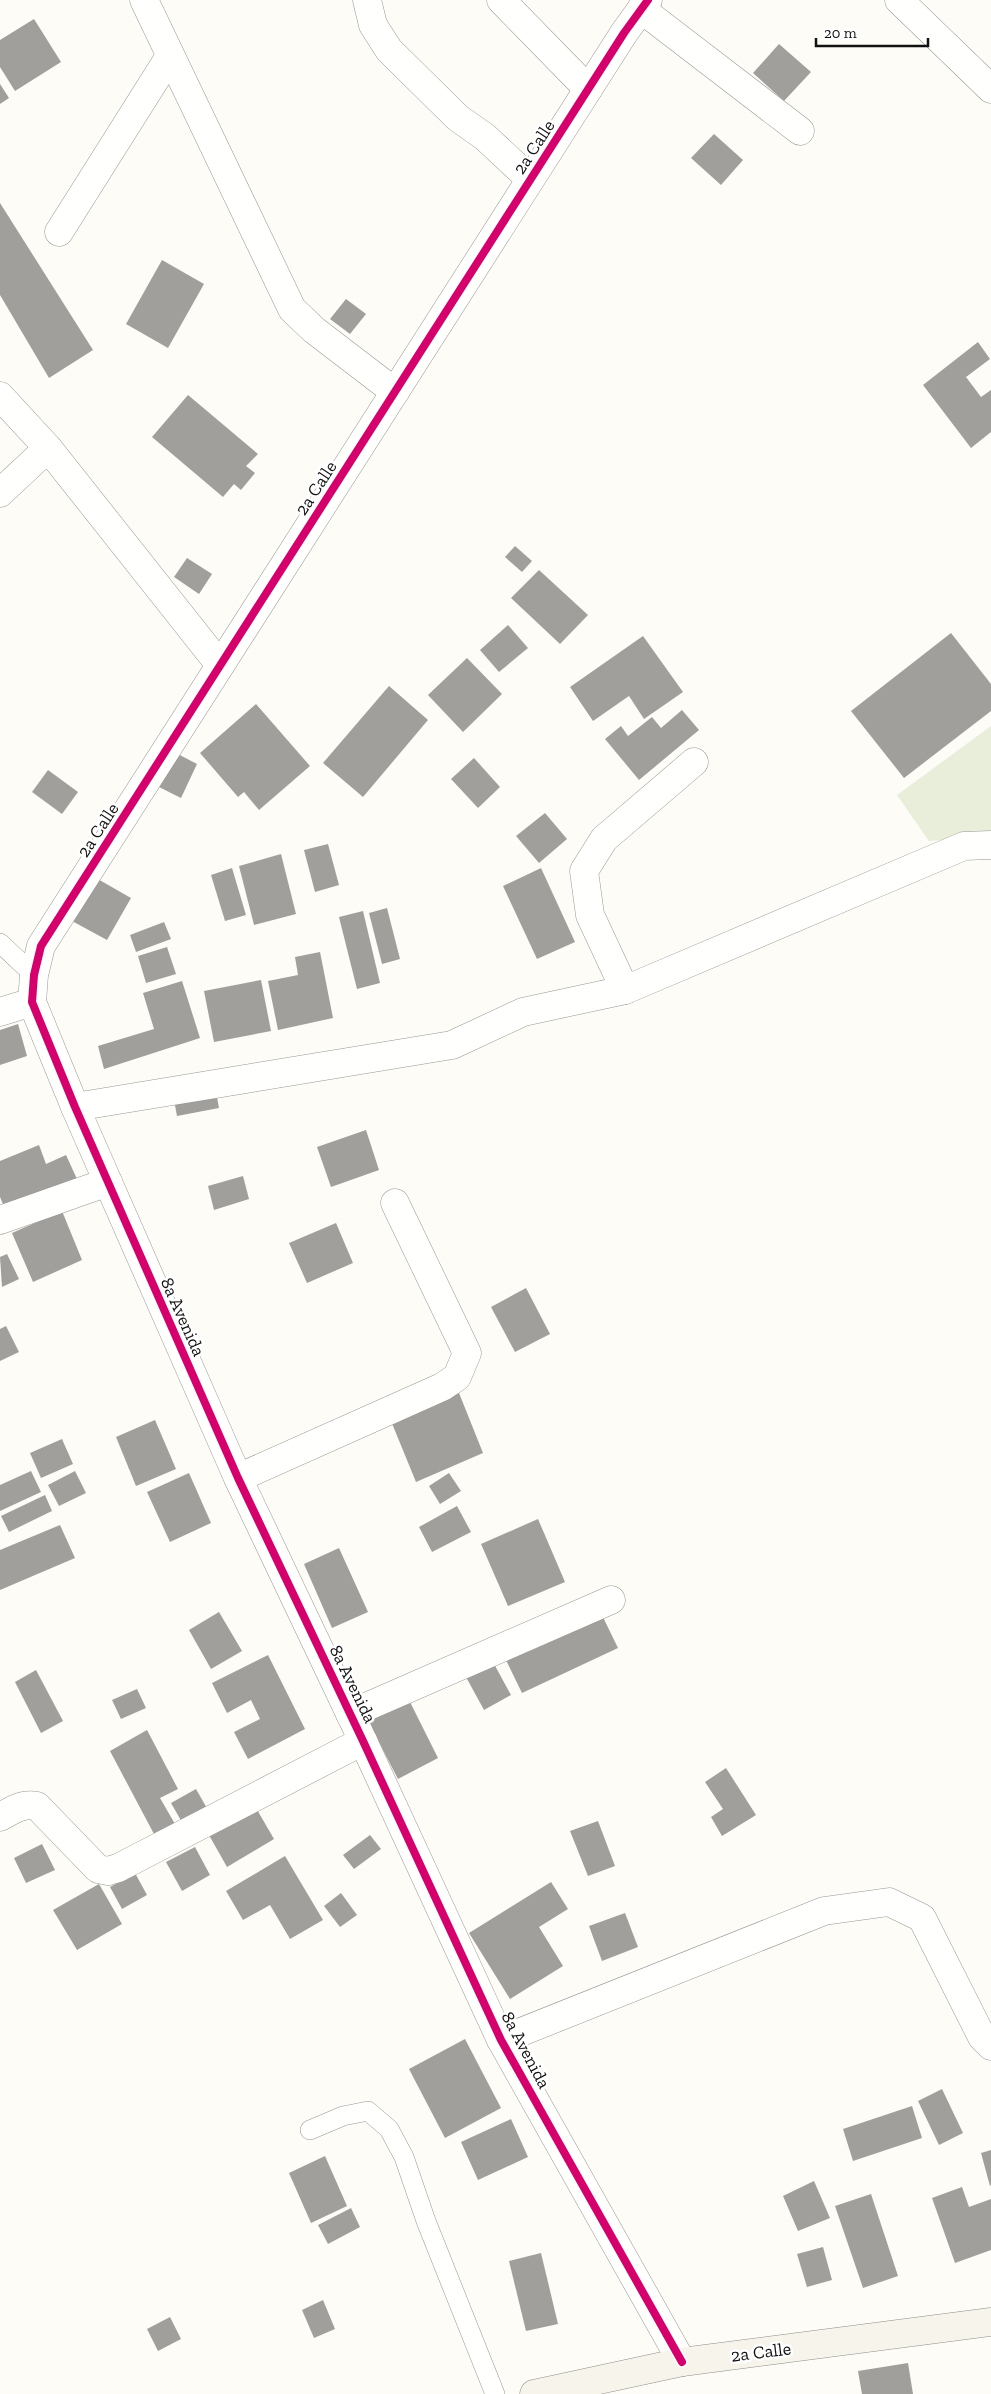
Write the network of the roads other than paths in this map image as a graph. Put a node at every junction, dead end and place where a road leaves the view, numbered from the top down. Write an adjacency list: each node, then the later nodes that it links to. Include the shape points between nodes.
1 (144, 0): 6 (street)
2 (367, 0): 10 (street, via 373,25 389,50 458,118 485,137)
3 (501, 0): 8 (street)
4 (899, 0): 7 (street)
5 (645, 5): 8 (street, 2a Calle); 9 (street)
6 (170, 56): 11 (street); 12 (street, via 292,309 314,330)
7 (991, 89)
8 (588, 90): 10 (street, 2a Calle)
9 (800, 131)
10 (530, 180): 12 (street, 2a Calle)
11 (59, 232)
12 (395, 392): 16 (street, 2a Calle)
13 (0, 396): 14 (street)
14 (48, 448): 15 (street); 16 (street)
15 (0, 493)
16 (220, 665): 20 (street, 2a Calle, via 41,946)
17 (694, 762): 21 (street, via 604,839 584,871 590,915)
18 (991, 845): 21 (street, via 964,846)
19 (0, 943): 20 (lane)
20 (34, 975): 22 (street, 2a Calle)
21 (625, 990): 24 (street, via 523,1012 452,1045)
22 (32, 1002): 23 (street); 24 (street, 8a Avenida)
23 (0, 1012)
24 (75, 1107): 25 (street, 8a Avenida)
25 (108, 1182): 27 (street); 28 (street, 8a Avenida)
26 (394, 1203): 28 (street, via 467,1353 457,1377 442,1387)
27 (0, 1220)
28 (238, 1478): 30 (street, 8a Avenida)
29 (611, 1600): 30 (street)
30 (350, 1714): 31 (street, 8a Avenida)
31 (363, 1741): 32 (street, via 108,1871 98,1869 37,1806 19,1806); 33 (street, 8a Avenida)
32 (0, 1817)
33 (502, 2040): 34 (street, via 824,1911 889,1902 922,1918 982,2037); 37 (street, 8a Avenida)
34 (991, 2046)
35 (310, 2130): 38 (lane, via 343,2116 368,2111 390,2129 404,2157)
36 (991, 2322): 37 (main road, 2a Calle)
37 (682, 2362): 39 (main road, 2a Calle)
38 (495, 2394)
39 (534, 2394)

